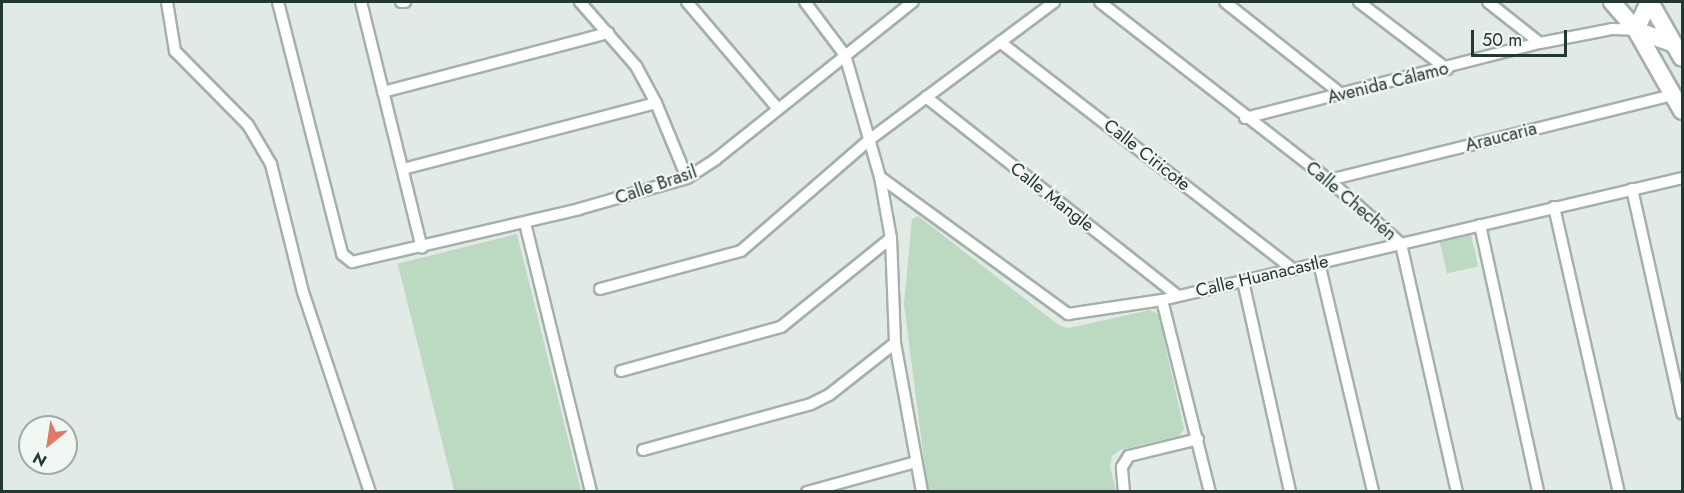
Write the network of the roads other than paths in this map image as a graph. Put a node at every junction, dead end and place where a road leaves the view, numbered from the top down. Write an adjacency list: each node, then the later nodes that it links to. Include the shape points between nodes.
1 (166, 2): 57 (street, via 175,51 248,125 271,164 303,292)
2 (278, 2): 44 (street, Calle Brasil, via 342,254 347,261)
3 (361, 2): 24 (street)
4 (401, 2): 5 (street)
5 (405, 2)
6 (580, 2): 18 (street)
7 (687, 2): 29 (street)
8 (806, 2): 22 (street)
9 (913, 2): 22 (street, Calle Brasil)
10 (1054, 2): 19 (street)
11 (1100, 2): 31 (street, Calle Chechén)
12 (1225, 2): 25 (street)
13 (1359, 2): 23 (street)
14 (1488, 2): 20 (street)
15 (1612, 2): 17 (street)
16 (1650, 2): 17 (street); 21 (street)
17 (1636, 30): 20 (street, Avenida Cálamo, via 1612,29); 21 (street); 26 (street)
18 (608, 33): 24 (street); 28 (street, via 636,66)
19 (1000, 42): 27 (street); 46 (street, Calle Ciricote)
20 (1540, 43): 23 (street, Avenida Cálamo)
21 (1678, 51)
22 (845, 55): 29 (street, Calle Brasil); 32 (street)
23 (1447, 69): 25 (street, Avenida Cálamo)
24 (383, 92): 33 (street)
25 (1341, 94): 31 (street, Avenida Cálamo)
26 (1673, 95): 30 (street); 37 (street, Araucaria)
27 (926, 98): 32 (street); 49 (street, Calle Mangle)
28 (656, 103): 33 (street); 35 (street)
29 (778, 109): 35 (street, Calle Brasil, via 703,170)
30 (1683, 111)
31 (1245, 118): 37 (street, Calle Chechén)
32 (869, 140): 34 (street); 48 (street, via 741,250)
33 (403, 169): 44 (street)
34 (880, 177): 42 (street); 50 (street, Calle Huanacastle, via 1062,313)
35 (687, 178): 40 (street, Calle Brasil)
36 (1683, 178): 38 (street, Calle Huanacastle)
37 (1329, 180): 43 (street, Calle Chechén)
38 (1632, 189): 39 (street, Calle Huanacastle); 53 (street)
39 (1554, 207): 41 (street, Calle Huanacastle); 67 (street)
40 (525, 223): 44 (street, Calle Brasil); 58 (street)
41 (1479, 225): 43 (street, Calle Huanacastle); 66 (street)
42 (891, 238): 51 (street); 52 (street, via 782,327)
43 (1401, 244): 45 (street, Calle Huanacastle); 65 (street, Calle Chechén)
44 (422, 248)
45 (1319, 262): 46 (street, Calle Huanacastle); 64 (street)
46 (1293, 269): 47 (street, Calle Huanacastle)
47 (1243, 280): 49 (street, Calle Huanacastle); 63 (street)
48 (600, 290)
49 (1179, 296): 50 (street, Calle Huanacastle)
50 (1162, 300): 54 (street)
51 (895, 343): 55 (street, via 830,395 811,404); 56 (street)
52 (621, 371)
53 (1683, 413)
54 (1198, 440): 61 (street, via 1129,456 1122,467); 62 (street)
55 (643, 450)
56 (916, 462): 59 (street); 60 (street)
57 (370, 492)
58 (591, 492)
59 (807, 492)
60 (922, 492)
61 (1124, 492)
62 (1210, 492)
63 (1290, 492)
64 (1373, 492)
65 (1457, 492)
66 (1538, 492)
67 (1619, 492)

